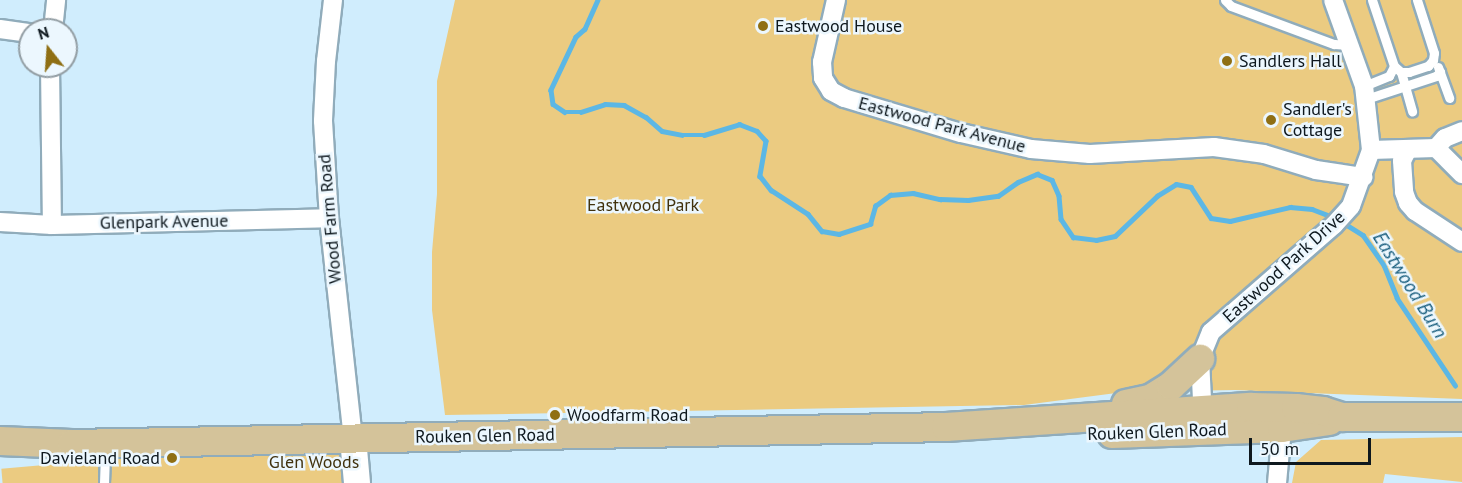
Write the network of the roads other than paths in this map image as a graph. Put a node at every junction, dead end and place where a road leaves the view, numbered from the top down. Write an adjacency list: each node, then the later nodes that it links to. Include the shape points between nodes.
1 (56, 0): 8 (street)
2 (333, 0): 26 (street, Wood Farm Road, via 323,97)
3 (836, 0): 25 (street, Eastwood Park Avenue, via 822,62 823,78 831,91 844,98 1031,149 1090,154 1214,147 1264,154 1316,170)
4 (1225, 0): 11 (lane, via 1231,6 1334,44)
5 (1333, 0): 11 (street, Eastwood Park Drive)
6 (1372, 0): 13 (lane)
7 (1417, 0): 12 (lane)
8 (54, 18)
9 (0, 29): 10 (street)
10 (18, 31)
11 (1349, 45): 17 (street, Eastwood Park Drive)
12 (1433, 60): 13 (lane, via 1428,66 1409,72); 14 (lane)
13 (1397, 69): 16 (lane); 17 (lane)
14 (1440, 72): 16 (lane); 18 (lane)
15 (50, 78): 28 (street)
16 (1404, 87): 17 (lane); 19 (lane)
17 (1365, 93): 23 (street, Eastwood Park Drive)
18 (1449, 98)
19 (1412, 111)
20 (1462, 131): 21 (street, via 1445,138)
21 (1436, 148): 22 (street); 24 (street)
22 (1408, 149): 23 (street); 29 (street, via 1402,161 1408,203)
23 (1371, 150): 25 (street, Eastwood Park Drive)
24 (1462, 174)
25 (1363, 177): 30 (street, Eastwood Park Drive, via 1351,206 1340,218 1211,332)
26 (329, 218): 28 (street, Glenpark Avenue); 37 (street, Wood Farm Road)
27 (0, 222): 28 (street, Glenpark Avenue)
28 (52, 225)
29 (1462, 242)
30 (1200, 360): 33 (main road, via 1150,399); 34 (street, Eastwood Park Drive)
31 (1342, 417): 32 (main road, Rouken Glen Road); 34 (main road, Rouken Glen Road, via 1296,408); 36 (main road, Rouken Glen Road)
32 (1462, 417)
33 (1054, 420): 34 (main road, Rouken Glen Road); 35 (main road, Rouken Glen Road)
34 (1203, 420): 35 (main road, Rouken Glen Road, via 1074,435); 36 (main road, Rouken Glen Road)
35 (1006, 425): 37 (main road, Rouken Glen Road)
36 (1282, 428): 42 (street)
37 (352, 438): 39 (main road, Rouken Glen Road); 41 (street)
38 (0, 441): 39 (main road, Rouken Glen Road)
39 (105, 442): 40 (lane)
40 (104, 483)
41 (357, 483)
42 (1277, 483)

